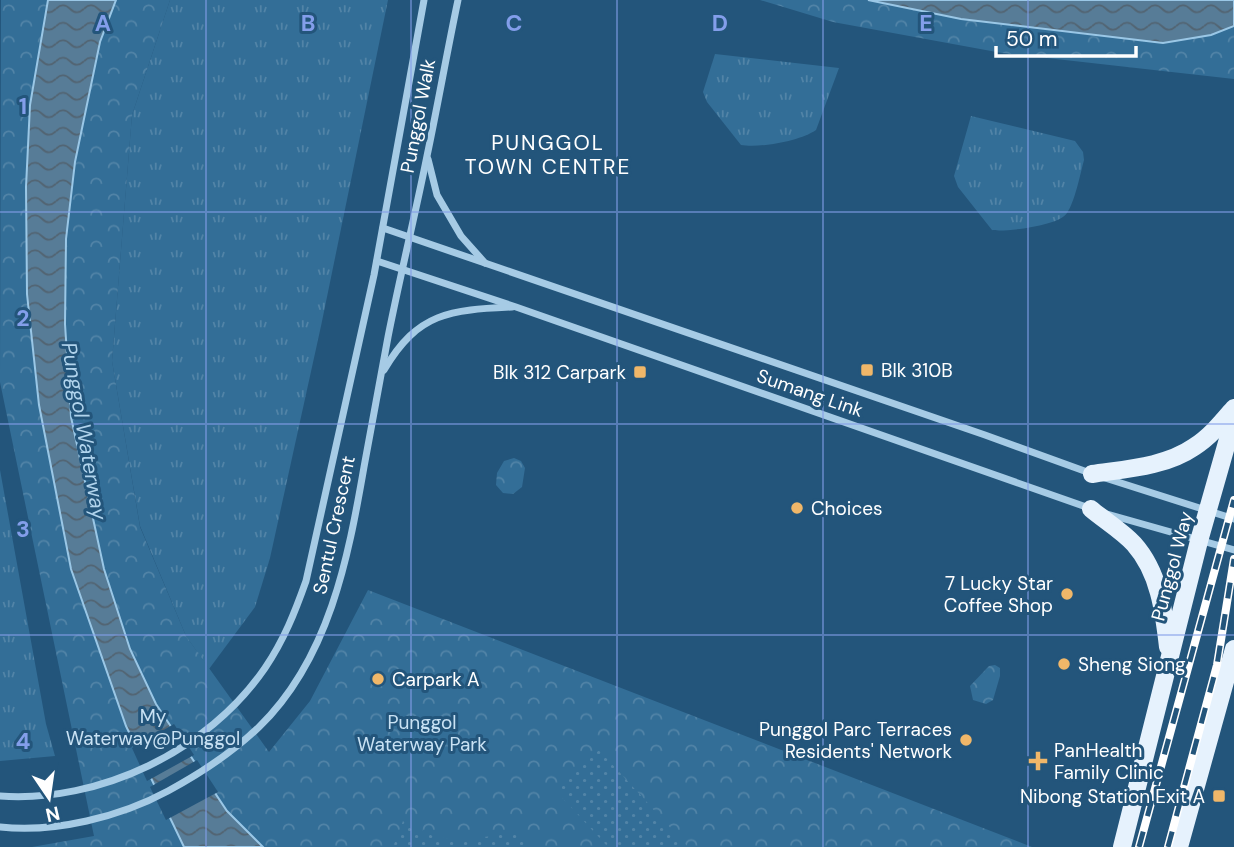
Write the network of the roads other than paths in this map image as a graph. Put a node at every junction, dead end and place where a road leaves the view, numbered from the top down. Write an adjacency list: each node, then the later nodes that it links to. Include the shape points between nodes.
1 (424, 0): 4 (street, Punggol Walk)
2 (458, 0): 3 (street, Punggol Walk)
3 (428, 155): 5 (street, Punggol Walk); 7 (street, via 437,195 461,236)
4 (383, 228): 5 (street, Sumang Link); 6 (street, Sentul Crescent)
5 (409, 237): 7 (street, Sumang Link); 8 (street, Sentul Crescent)
6 (377, 261): 8 (street, Sumang Link); 21 (street, Sentul Crescent, via 306,580 293,619 264,669 212,724 174,752 135,772 57,794)
7 (487, 265): 13 (street, Sumang Link)
8 (402, 270): 9 (street, Sumang Link); 10 (street, Sentul Crescent)
9 (516, 307): 10 (street, via 456,311 432,319 397,348); 14 (street, Sumang Link)
10 (381, 376): 22 (street, Sentul Crescent, via 338,593 292,687 261,725 228,754 154,799 96,818 44,827)
11 (1234, 408): 13 (main road, via 1194,448 1175,457)
12 (1234, 418): 15 (main road, Punggol Way)
13 (1092, 474): 15 (street, Sumang Link)
14 (1090, 509): 17 (street, Sumang Link); 20 (main road, via 1134,544 1151,571 1163,606)
15 (1209, 512): 16 (street, Sumang Link); 17 (main road, Punggol Way)
16 (1234, 519)
17 (1199, 541): 18 (street, Sumang Link); 20 (main road, Punggol Way)
18 (1234, 550)
19 (1233, 655): 24 (main road)
20 (1170, 657): 23 (main road, Punggol Way)
21 (0, 796)
22 (0, 827)
23 (1122, 847)
24 (1179, 847)

